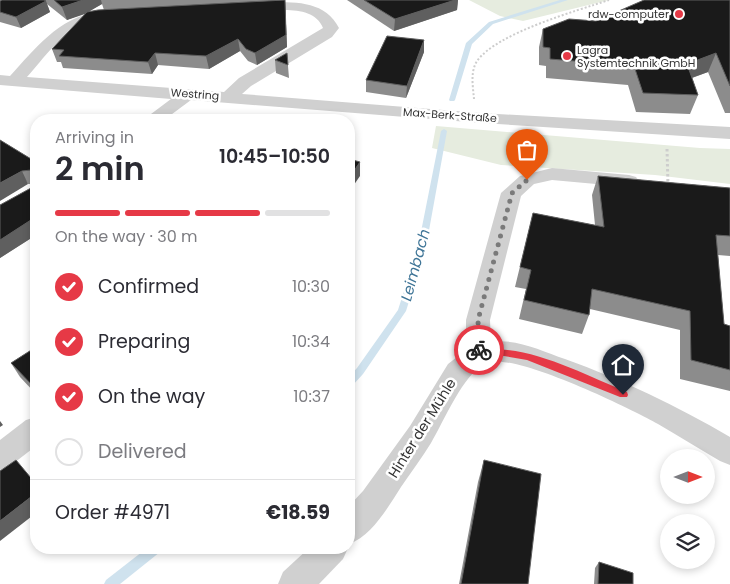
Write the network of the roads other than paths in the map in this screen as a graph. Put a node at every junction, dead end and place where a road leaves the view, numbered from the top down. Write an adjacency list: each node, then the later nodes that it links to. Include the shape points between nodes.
1 (235, 9): 5 (street, Westring, via 292,6 310,9 323,15 331,28 327,34 245,82)
2 (129, 15): 3 (street, Westring, via 86,19 63,29)
3 (7, 81): 4 (street, Westring)
4 (189, 94): 5 (street, Westring); 6 (street)
5 (229, 97): 7 (street, Max-Berk-Straße, via 415,113)
6 (161, 114)
7 (730, 133)
8 (668, 185): 9 (street, via 552,174 527,180 512,193 478,320)
9 (479, 354): 11 (street, via 498,351 528,356 594,381 667,415); 13 (street, Hinter der Mühle, via 457,372 420,434)
10 (30, 434): 12 (street)
11 (730, 452)
12 (0, 456)
13 (355, 523)
14 (326, 554): 15 (street)
15 (294, 584)

